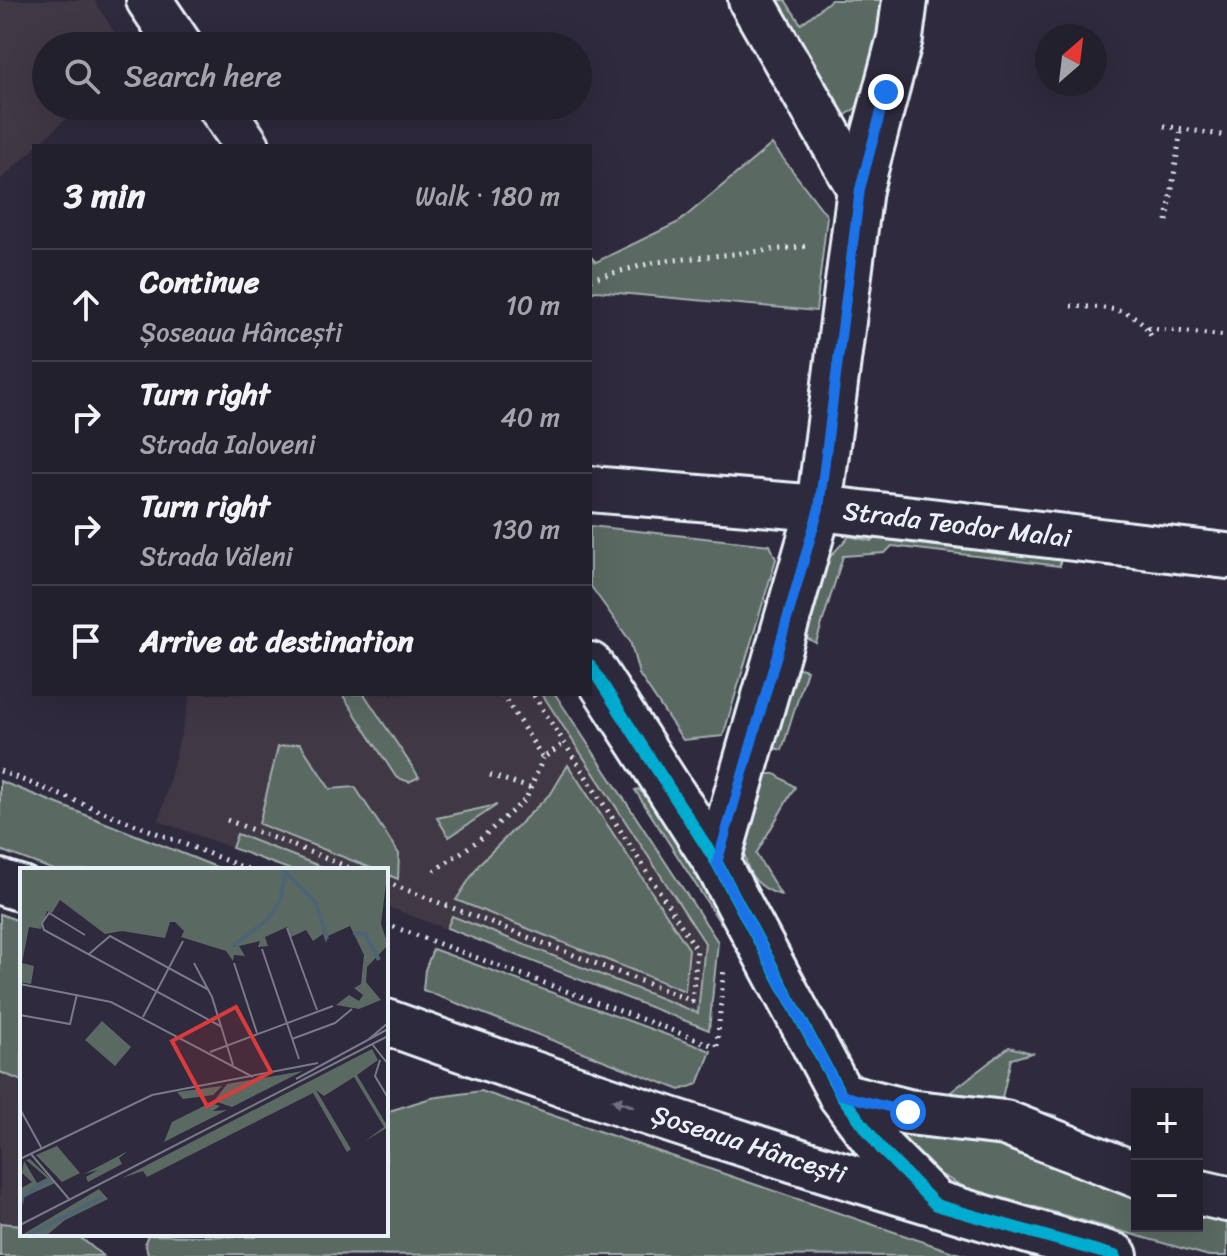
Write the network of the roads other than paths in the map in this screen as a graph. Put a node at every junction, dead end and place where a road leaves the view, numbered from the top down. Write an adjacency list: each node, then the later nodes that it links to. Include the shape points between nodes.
1 (149, 0): 4 (street)
2 (751, 0): 7 (street)
3 (905, 0): 7 (street)
4 (171, 32)
5 (229, 120): 6 (street)
6 (246, 144)
7 (860, 189): 9 (street)
8 (592, 489): 9 (street, Strada Teodor Malai)
9 (819, 508): 10 (street, Strada Teodor Malai); 12 (street)
10 (1227, 556)
11 (592, 668): 12 (street)
12 (717, 863): 16 (street)
13 (0, 882): 14 (street)
14 (20, 888)
15 (388, 1023): 20 (street, Șoseaua Hâncești, one-way to 15)
16 (841, 1095): 17 (street, via 908,1112 1005,1123); 20 (street, via 882,1150)
17 (1131, 1173)
18 (1203, 1193): 19 (street)
19 (1227, 1199)
20 (936, 1205): 21 (street, Șoseaua Hâncești)
21 (1115, 1256)

